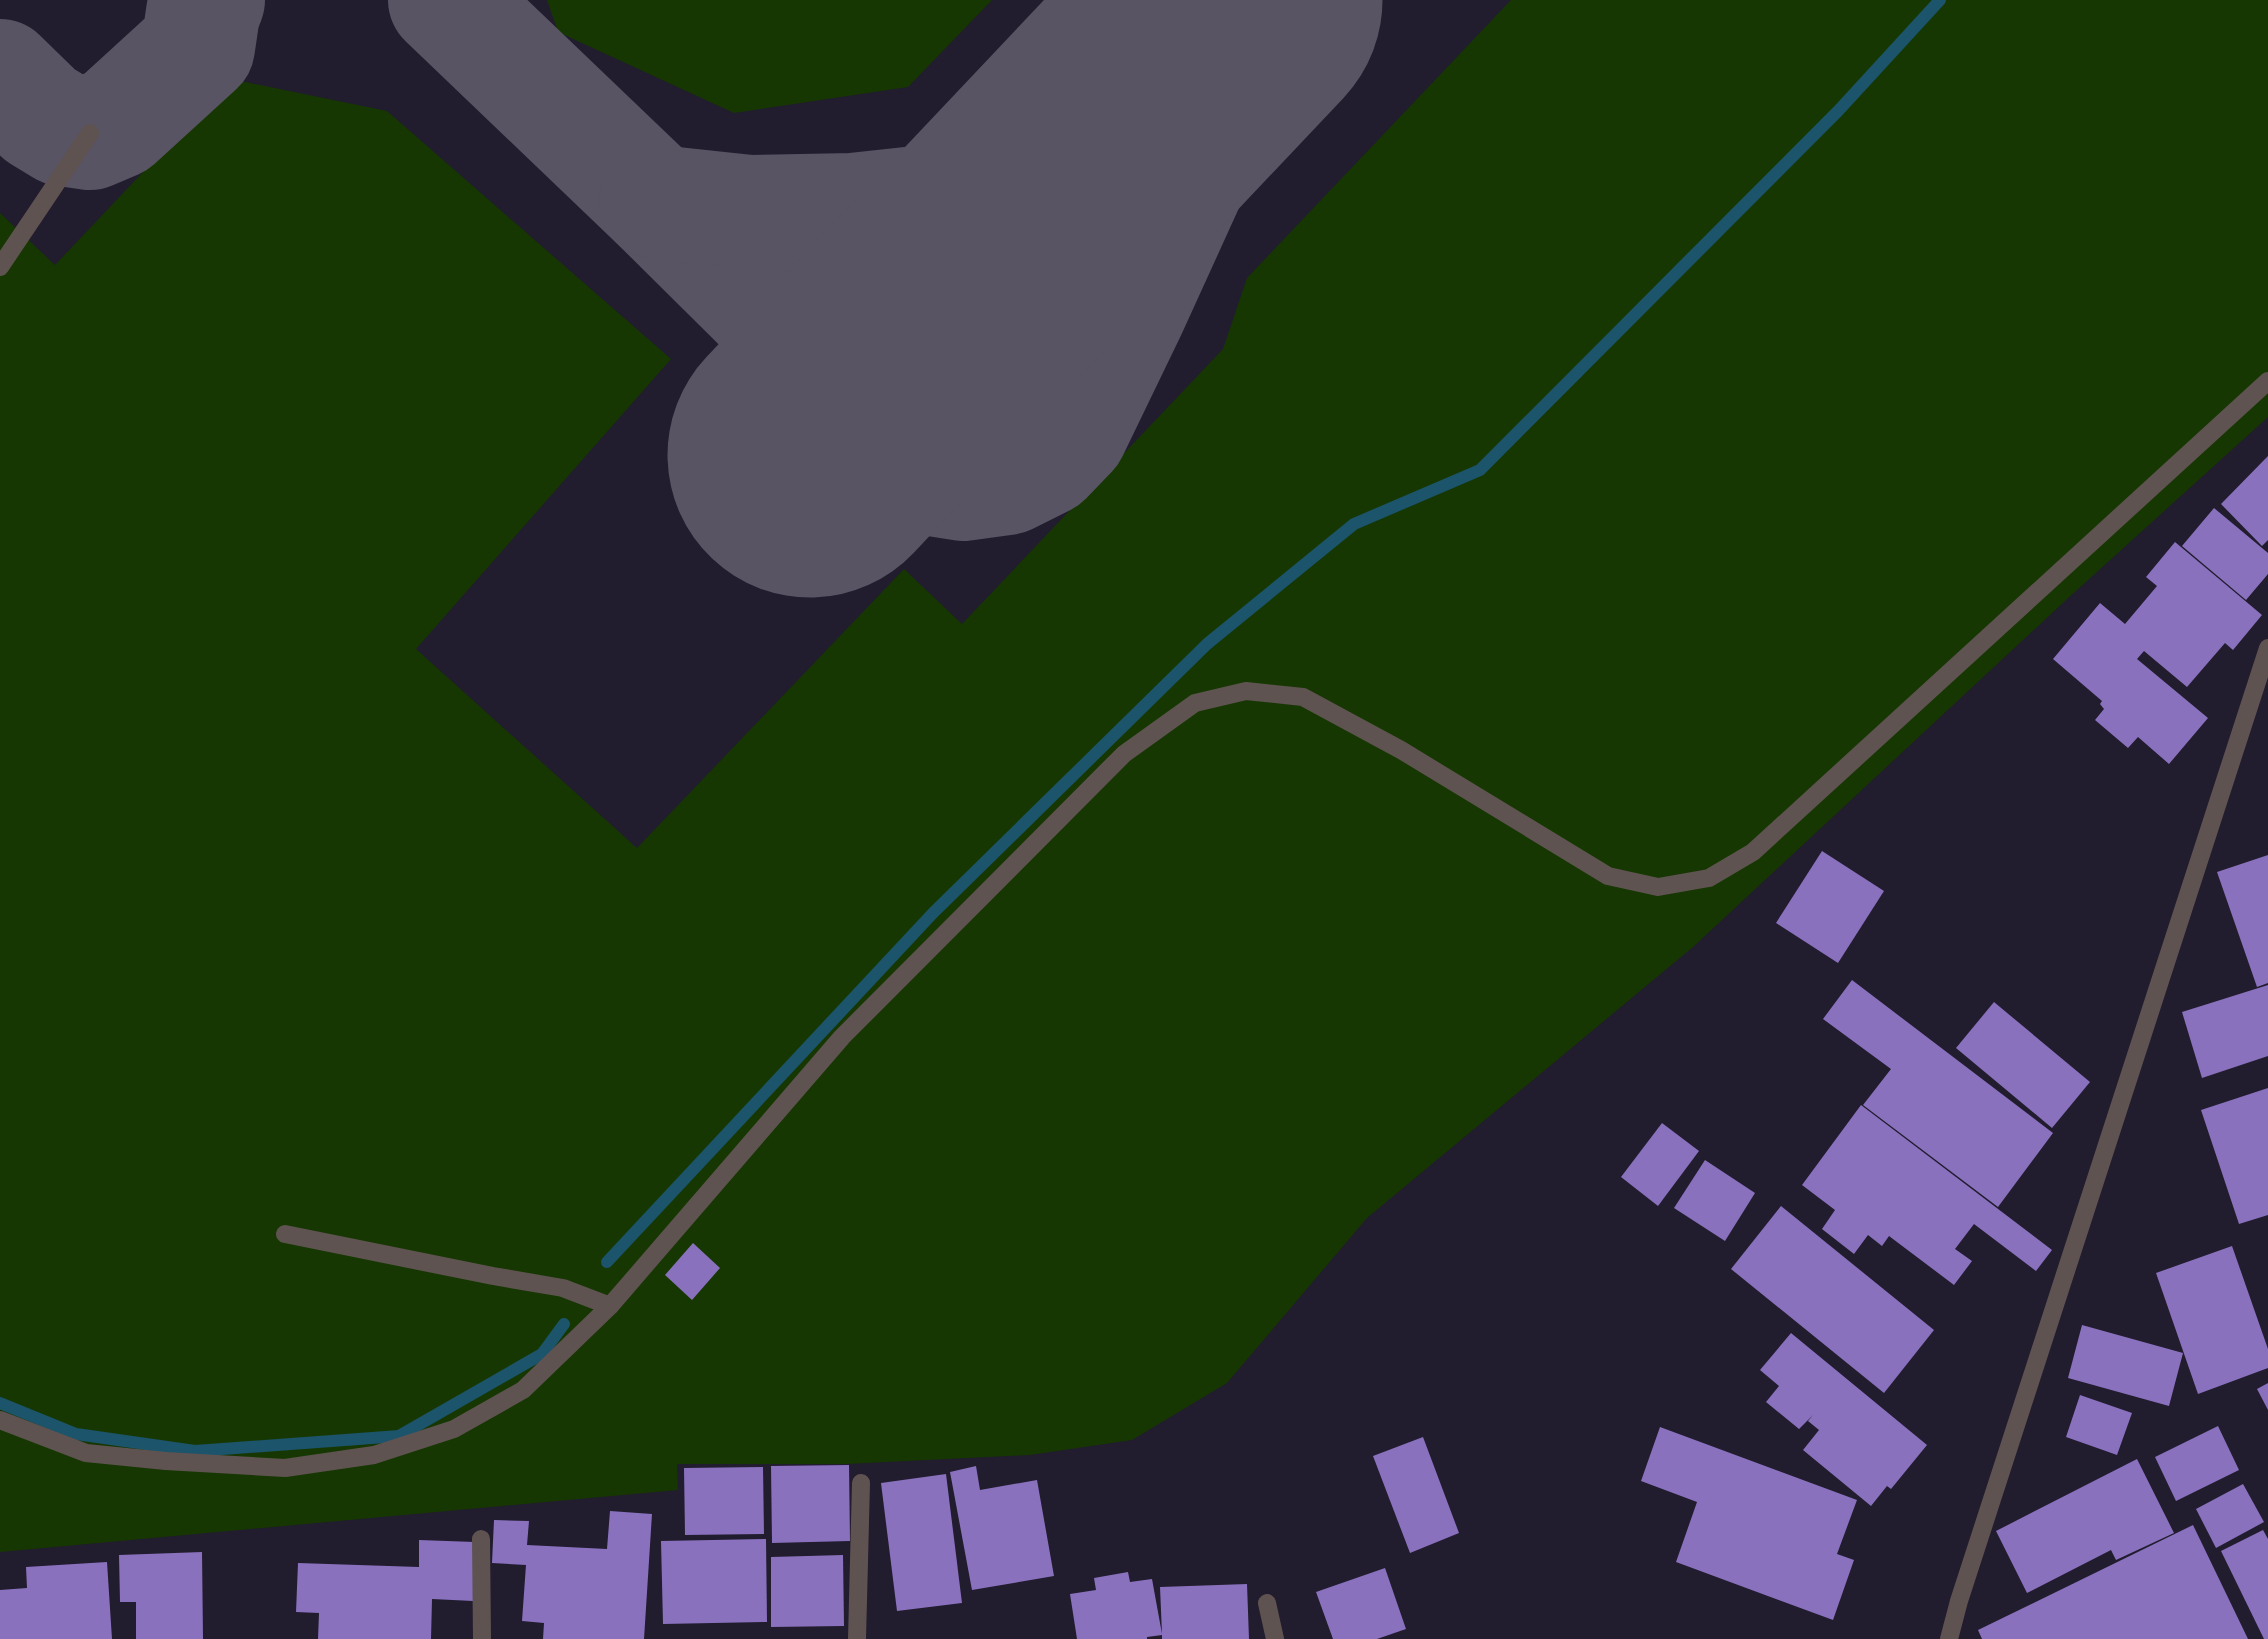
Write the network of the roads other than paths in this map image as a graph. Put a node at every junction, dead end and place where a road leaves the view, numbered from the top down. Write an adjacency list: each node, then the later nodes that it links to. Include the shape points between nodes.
1 (90, 133): 2 (street)
2 (0, 267)
3 (2268, 381): 6 (street, via 1753,852 1709,878 1658,887 1608,876 1401,750 1303,698 1246,691 1194,703 1124,753 842,1038)
4 (2268, 648): 14 (street)
5 (285, 1234): 6 (street, via 563,1288)
6 (610, 1306): 7 (street, via 522,1390 454,1429 374,1455 285,1468 166,1461 86,1453)
7 (0, 1420)
8 (861, 1483): 12 (street)
9 (481, 1539): 11 (street)
10 (1267, 1603): 13 (street)
11 (482, 1639)
12 (857, 1639)
13 (1275, 1639)
14 (1949, 1639)

